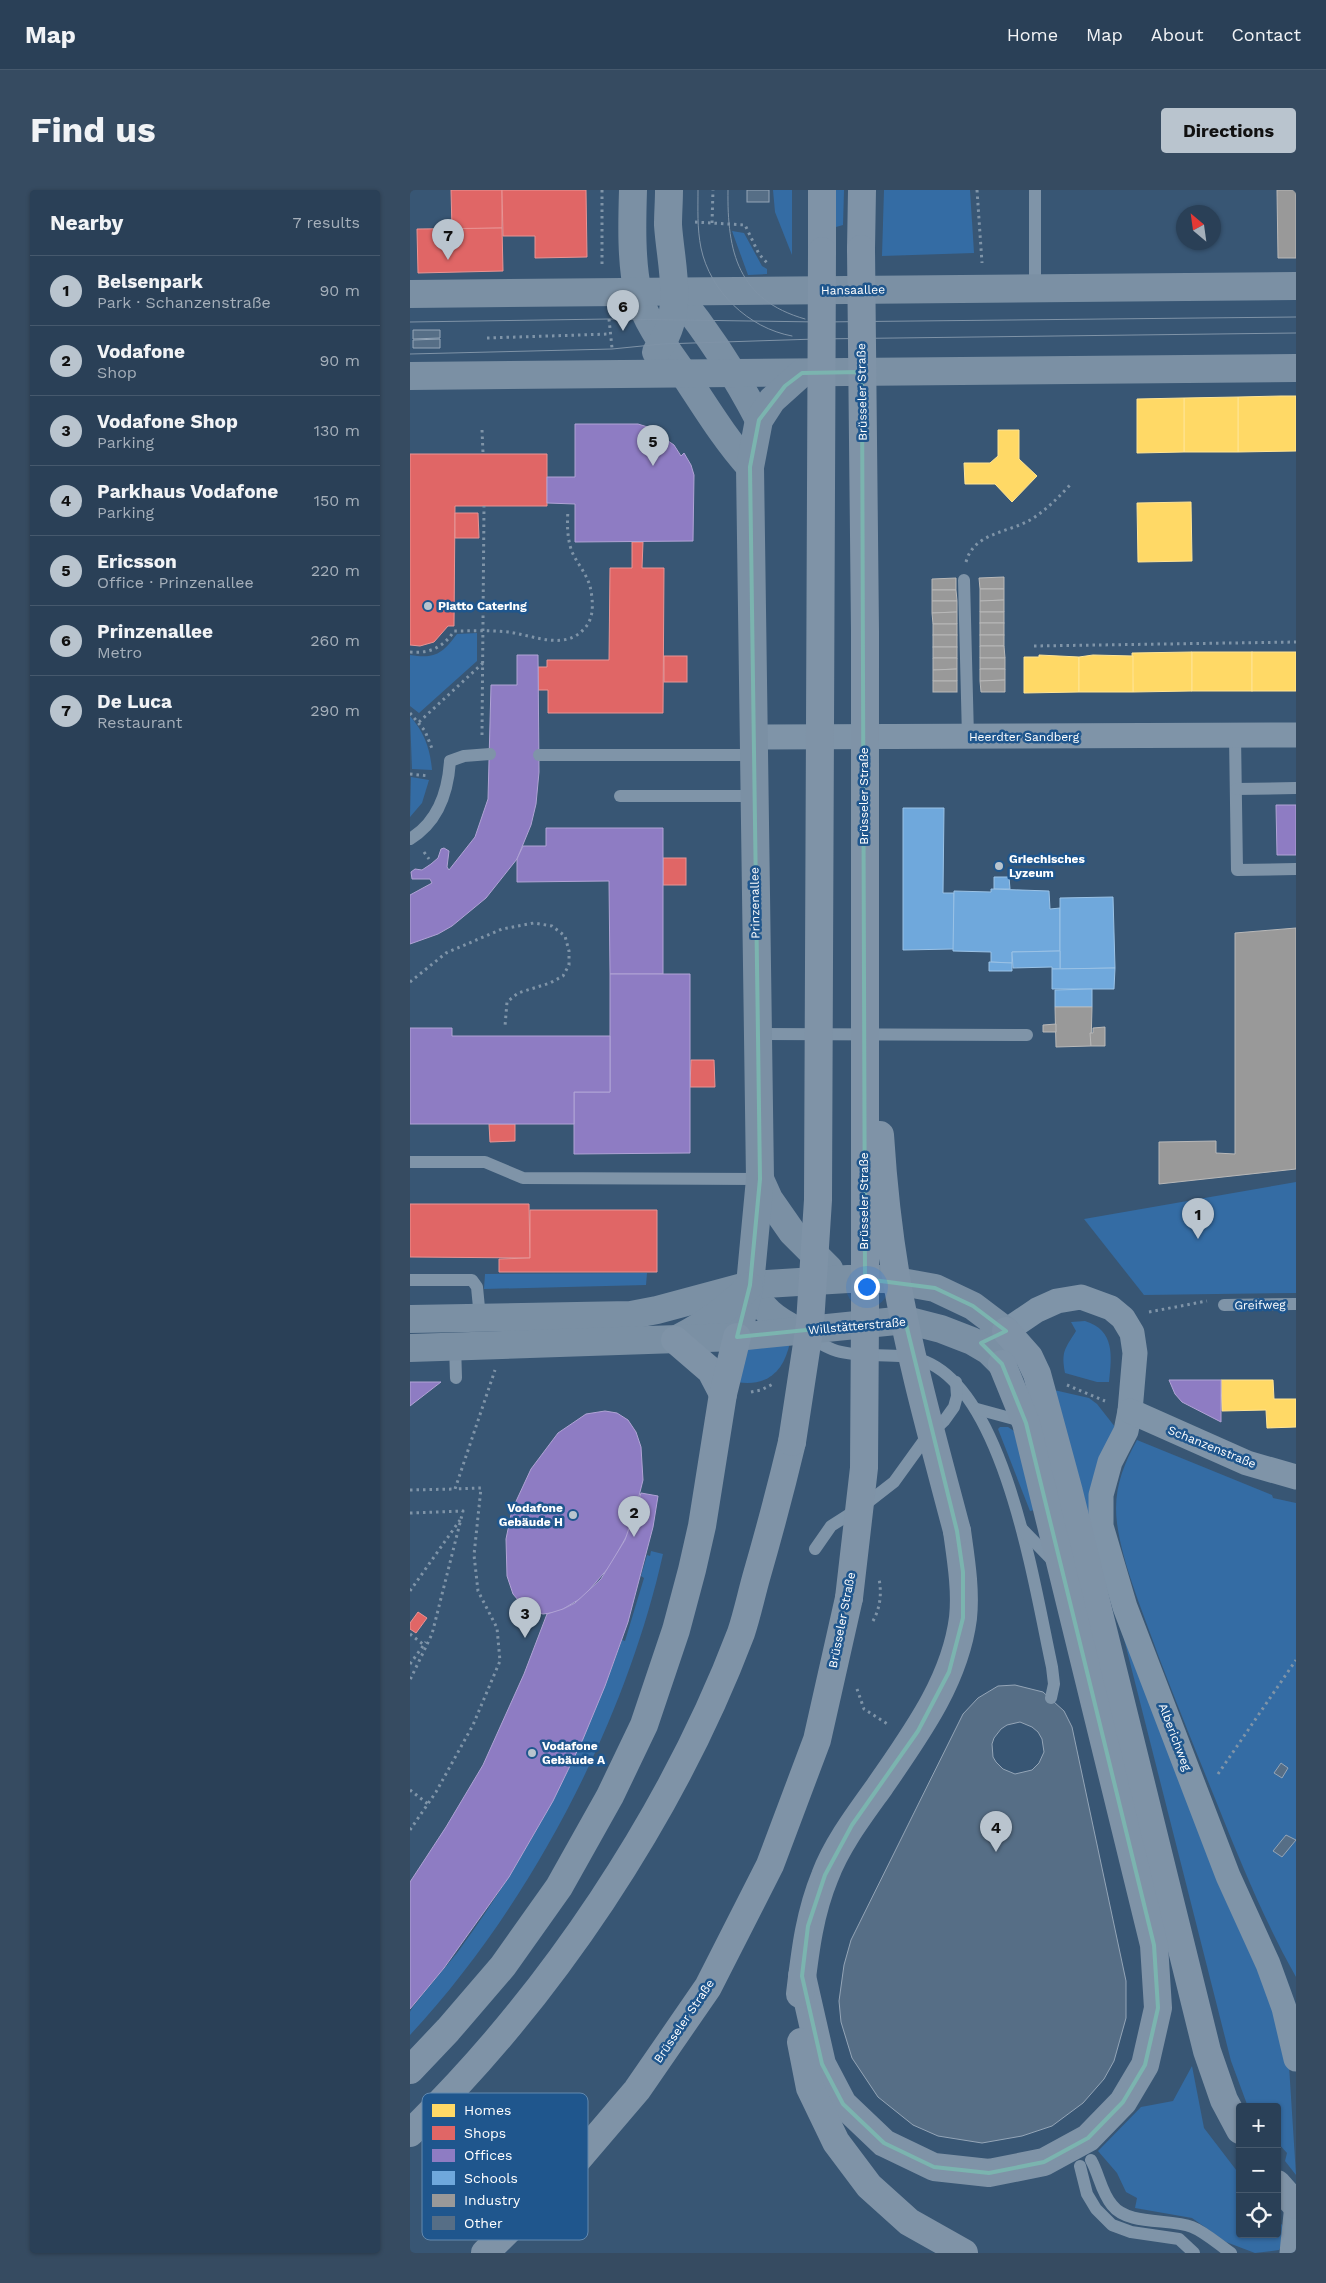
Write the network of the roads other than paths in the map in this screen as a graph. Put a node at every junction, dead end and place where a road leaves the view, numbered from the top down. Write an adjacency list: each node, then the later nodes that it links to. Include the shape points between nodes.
1 (632, 190): 8 (street)
2 (669, 190): 9 (street, via 668,224)
3 (822, 190): 67 (highway, bridge, via 818,1200 810,1324 792,1442 741,1632 700,1727 646,1831 540,1988)
4 (862, 190): 35 (highway, Brüsseler Straße, bridge)
5 (1035, 190): 7 (lane)
6 (1296, 286): 7 (street, Hansaallee)
7 (1035, 288): 9 (street, Hansaallee)
8 (638, 293): 9 (street, Hansaallee); 10 (street, Hansaallee); 11 (street)
9 (676, 293): 11 (street, via 675,308); 13 (street)
10 (410, 294)
11 (662, 344): 15 (street); 17 (street, via 642,366)
12 (1296, 368): 14 (street)
13 (733, 373): 14 (street); 15 (street); 18 (street)
14 (802, 373): 18 (street, Prinzenallee, via 772,400)
15 (684, 374): 17 (street); 19 (street, via 728,442)
16 (410, 376): 17 (street)
17 (618, 376)
18 (759, 420): 19 (street, Prinzenallee)
19 (750, 467): 24 (street, Prinzenallee)
20 (964, 580): 23 (lane)
21 (1296, 735): 22 (street, Heerdter Sandberg)
22 (1235, 736): 23 (street, Heerdter Sandberg); 27 (lane)
23 (968, 737): 24 (street, Heerdter Sandberg)
24 (753, 746): 26 (lane, via 695,755); 30 (street, Prinzenallee)
25 (486, 754): 31 (lane, via 450,761 446,792 439,809 428,824)
26 (538, 755)
27 (1236, 788): 28 (lane); 32 (lane, via 1237,870)
28 (1296, 788)
29 (620, 796): 30 (lane)
30 (753, 796): 33 (street, Prinzenallee)
31 (410, 839)
32 (1296, 869)
33 (757, 1034): 34 (lane); 37 (street, Prinzenallee)
34 (1026, 1035)
35 (864, 1044): 64 (highway, bridge, via 876,1067 886,1209 896,1278 919,1387 957,1532 963,1572 963,1618 949,1672 918,1731 852,1825 825,1875 808,1926); 71 (highway, Brüsseler Straße, bridge, via 864,1468 849,1598 817,1740 770,1865 708,1987 630,2098)
36 (410, 1162): 37 (lane, via 485,1162 523,1178)
37 (760, 1180): 38 (street, via 792,1232 826,1268); 40 (street, Prinzenallee)
38 (848, 1279): 40 (street); 46 (street, via 885,1279 935,1288 974,1306)
39 (410, 1280): 43 (lane, via 472,1280 477,1287)
40 (750, 1285): 43 (street, via 631,1315); 45 (street, via 758,1301 774,1319); 47 (street, Prinzenallee); 48 (street, Willstätterstraße, via 716,1317)
41 (1296, 1304): 42 (lane, Greifweg)
42 (1224, 1305)
43 (468, 1318): 44 (street); 50 (lane)
44 (410, 1319)
45 (798, 1331): 47 (street, Willstätterstraße); 49 (street, Willstätterstraße, via 906,1320); 54 (lane, via 836,1351 909,1356 931,1364)
46 (1006, 1331): 49 (street, via 990,1339); 52 (street, via 1002,1343); 57 (street, Alberichweg, via 1057,1301 1081,1296 1111,1308 1123,1318 1132,1333 1135,1353); 69 (highway, via 1028,1357 1037,1374 1067,1483 1207,2051 1224,2100)
47 (737, 1338): 48 (street, Willstätterstraße); 55 (highway)
48 (675, 1340): 50 (street, Willstätterstraße); 55 (highway, via 711,1371)
49 (972, 1341): 52 (street, Willstätterstraße)
50 (455, 1347): 51 (street, Willstätterstraße); 53 (lane)
51 (410, 1348)
52 (1002, 1364): 58 (highway)
53 (456, 1378)
54 (956, 1382): 56 (lane); 61 (lane, via 954,1407 925,1439 894,1482 831,1526)
55 (723, 1394): 66 (highway, via 692,1570 644,1725 610,1796 558,1887 503,1966)
56 (976, 1409): 58 (lane); 60 (lane, via 992,1441)
57 (1130, 1411): 59 (street, Schanzenstraße, via 1247,1463); 65 (street, Alberichweg, via 1126,1431 1110,1462 1101,1495 1101,1526 1125,1607 1224,1867 1268,1964 1284,2008)
58 (1026, 1423): 62 (highway)
59 (1296, 1477)
60 (1022, 1529): 62 (lane); 63 (lane, via 1052,1667 1054,1684)
61 (815, 1549)
62 (1061, 1568): 64 (highway, via 1154,1945 1158,2008 1145,2065 1123,2102 1088,2138 1044,2162 989,2174 934,2167 884,2143 843,2104 822,2064)
63 (1051, 1698)
64 (802, 1976): 76 (highway, via 797,2025 810,2088 836,2142 869,2186 910,2222)
65 (1296, 2059)
66 (410, 2070)
67 (448, 2093)
68 (422, 2120): 70 (highway, bridge)
69 (1236, 2122)
70 (410, 2133)
71 (588, 2147)
72 (1281, 2188): 73 (highway)
73 (1296, 2205)
74 (1296, 2214): 80 (street)
75 (498, 2240): 77 (highway, Brüsseler Straße, bridge)
76 (959, 2251)
77 (485, 2253)
78 (1194, 2253): 79 (lane, via 1178,2238 1131,2232 1112,2225 1087,2194 1085,2163 1099,2174 1113,2207 1130,2216 1192,2227)
79 (1231, 2253)
80 (1292, 2253)

